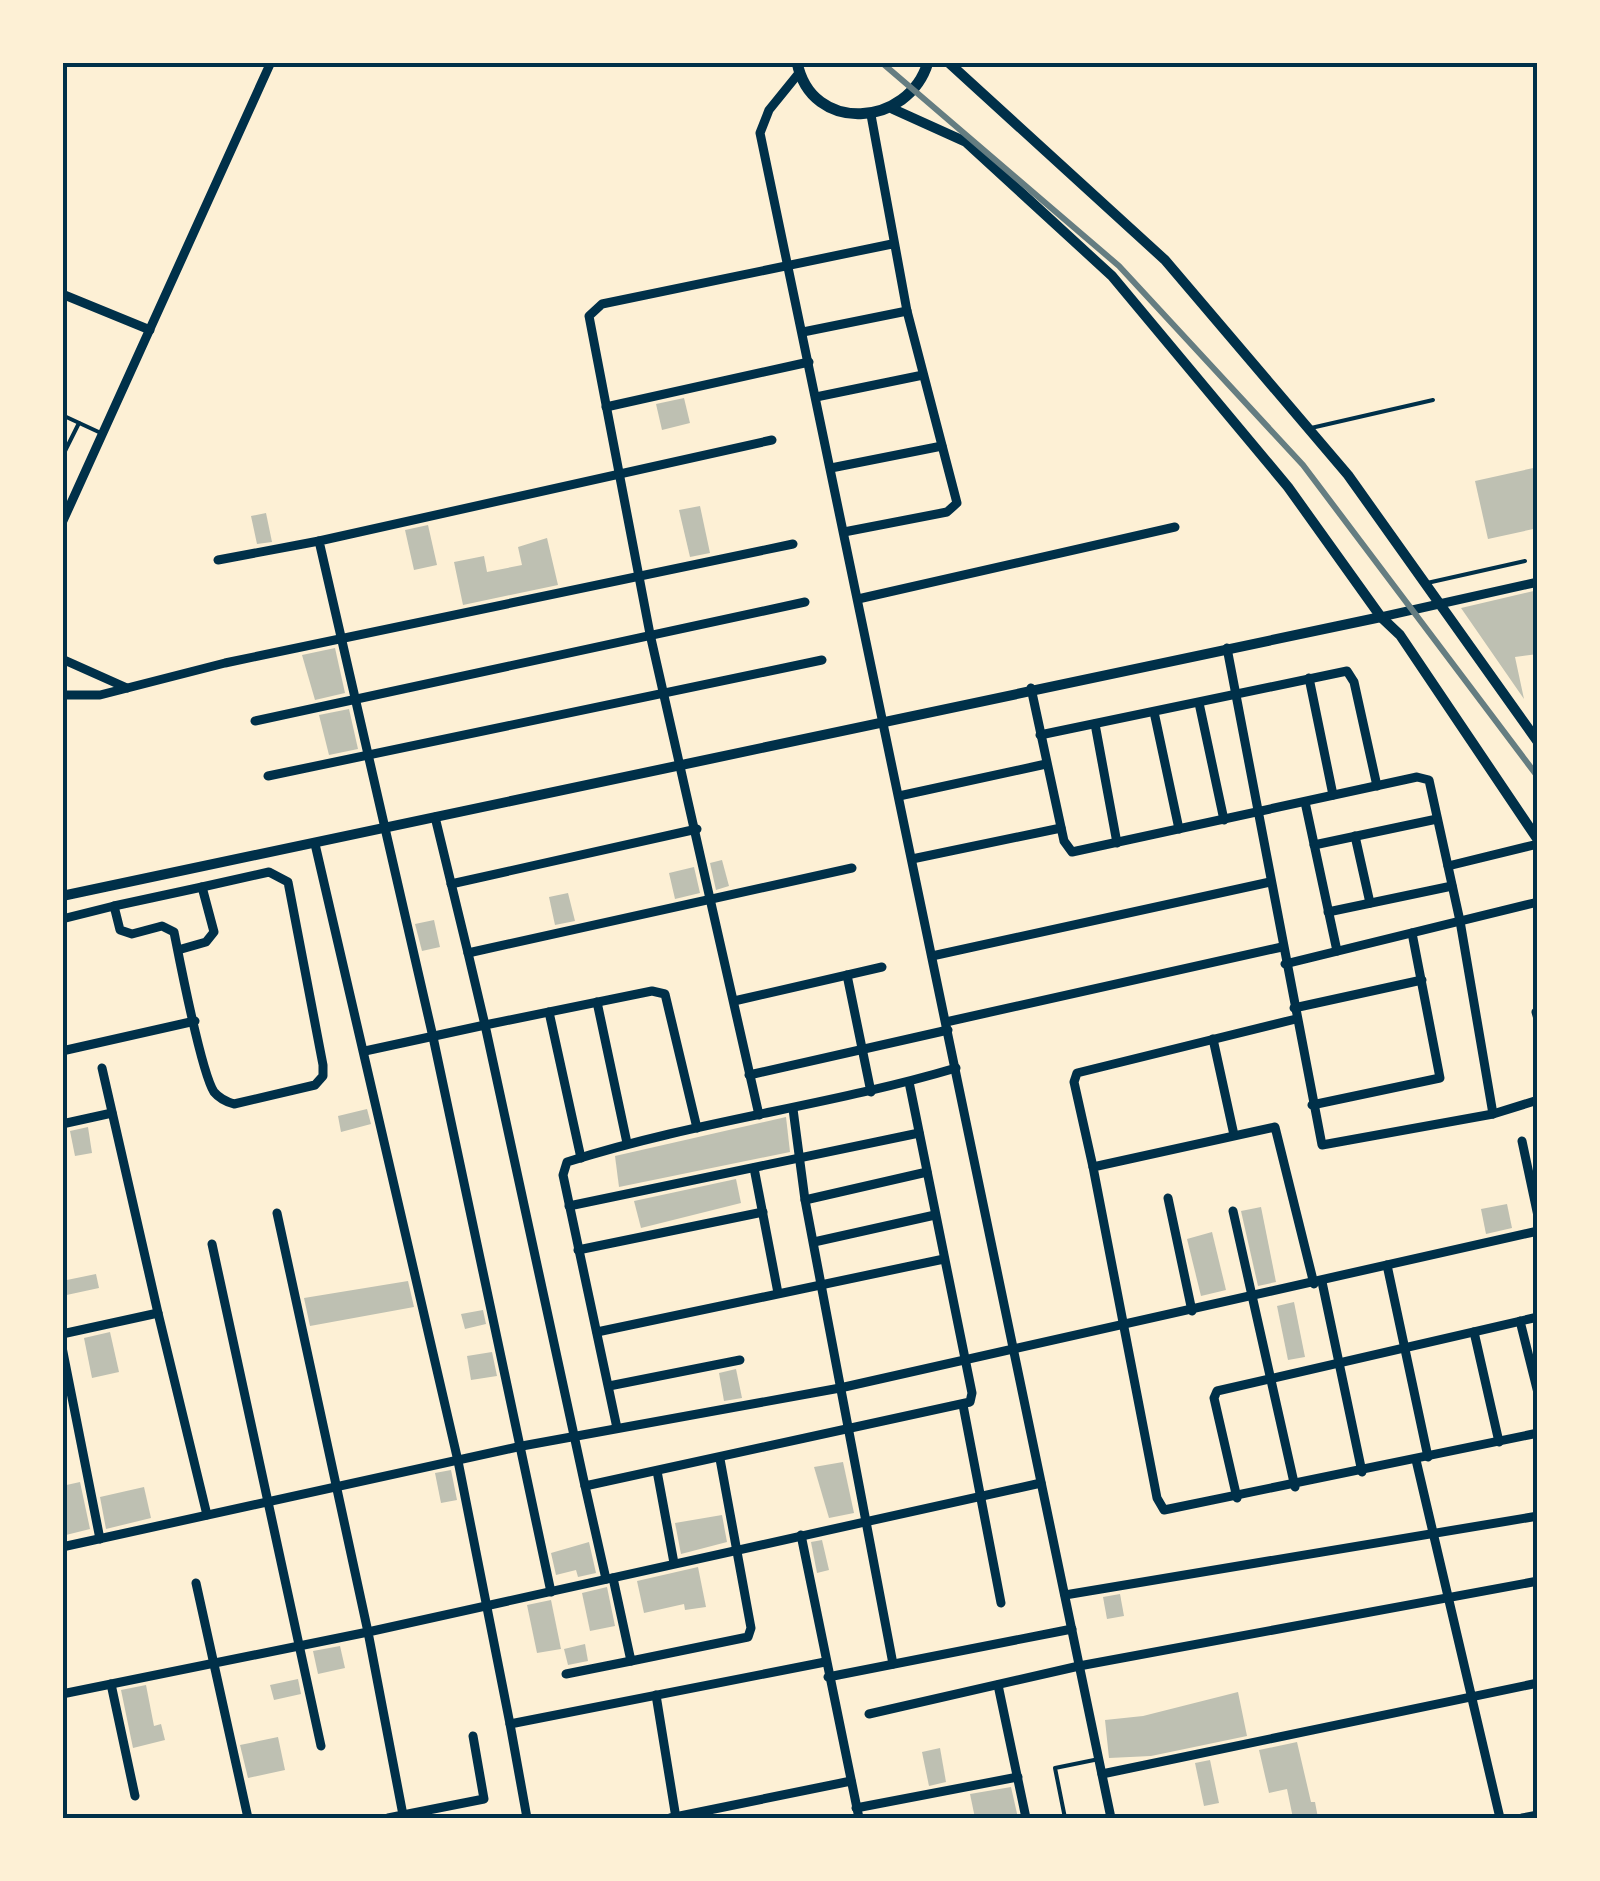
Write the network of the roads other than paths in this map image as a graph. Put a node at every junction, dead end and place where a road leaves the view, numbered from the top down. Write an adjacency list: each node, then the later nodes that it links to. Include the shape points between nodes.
1 (270, 62): 11 (street)
2 (928, 62): 5 (main road, via 921,83)
3 (948, 62): 20 (street, via 1165,260)
4 (798, 68): 6 (main road, via 810,92 828,106); 8 (street, via 760,134)
5 (893, 109): 6 (main road); 40 (street, via 966,142 1112,276 1288,487)
6 (871, 116): 7 (street)
7 (892, 244): 8 (street); 10 (street)
8 (788, 264): 12 (street); 17 (street, via 592,308)
9 (62, 294): 11 (street)
10 (906, 310): 12 (street); 14 (street)
11 (150, 330): 21 (street)
12 (802, 332): 13 (street)
13 (809, 362): 15 (street); 17 (street)
14 (924, 375): 15 (street); 23 (street)
15 (816, 397): 25 (street)
16 (1433, 400): 20 (lane)
17 (606, 407): 26 (street)
18 (62, 415): 19 (lane)
19 (79, 423): 21 (lane); 24 (lane)
20 (1309, 429): 36 (street)
21 (103, 434): 27 (street)
22 (772, 440): 26 (street)
23 (942, 446): 25 (street); 29 (street, via 956,508)
24 (62, 457)
25 (831, 468): 29 (street)
26 (618, 472): 30 (street); 34 (street)
27 (62, 523)
28 (1176, 527): 37 (street)
29 (844, 532): 37 (street)
30 (319, 542): 32 (street); 42 (street)
31 (793, 544): 34 (street)
32 (218, 560)
33 (1525, 562): 36 (lane)
34 (639, 576): 41 (street); 42 (street)
35 (1538, 582): 39 (street)
36 (1427, 583): 39 (street)
37 (858, 599): 56 (street)
38 (805, 602): 41 (street)
39 (1442, 605): 40 (street); 58 (street)
40 (1381, 617): 43 (street); 78 (street, via 1400,635)
41 (650, 634): 49 (street); 52 (street)
42 (342, 640): 47 (street); 52 (street)
43 (1228, 648): 48 (street); 50 (street)
44 (62, 659): 47 (street)
45 (822, 660): 49 (street)
46 (1309, 678): 50 (street); 65 (street, via 1341,670 1352,676); 67 (street)
47 (127, 688): 51 (street)
48 (1031, 688): 56 (street); 59 (street)
49 (664, 690): 61 (street); 62 (street)
50 (1236, 695): 53 (street); 69 (street)
51 (62, 696)
52 (354, 698): 55 (street); 61 (street)
53 (1199, 703): 54 (street); 72 (street)
54 (1154, 712): 57 (street); 76 (street)
55 (255, 720)
56 (883, 720): 62 (street); 66 (street)
57 (1095, 724): 59 (street); 79 (street)
58 (1533, 729): 60 (street)
59 (1040, 735): 63 (street)
60 (1538, 742)
61 (366, 754): 64 (street); 74 (street)
62 (682, 763): 70 (street); 75 (street)
63 (1046, 764): 66 (street); 73 (street)
64 (268, 776)
65 (1377, 786): 67 (street); 71 (street, via 1424,777)
66 (899, 796): 82 (street)
67 (1333, 796): 68 (street)
68 (1305, 802): 69 (street); 81 (street)
69 (1258, 812): 72 (street); 86 (street)
70 (434, 817): 74 (street); 87 (street)
71 (1438, 818): 77 (street); 83 (street)
72 (1224, 820): 76 (street)
73 (1061, 828): 79 (street, via 1072,852); 82 (street)
74 (383, 829): 80 (street); 116 (street)
75 (697, 829): 87 (street); 92 (street)
76 (1179, 830): 79 (street)
77 (1355, 836): 81 (street); 94 (street)
78 (1538, 842): 83 (street)
79 (1118, 843)
80 (316, 844): 85 (street); 120 (street)
81 (1314, 844): 96 (street)
82 (912, 860): 104 (street)
83 (1448, 866): 88 (street)
84 (852, 868): 92 (street)
85 (158, 876): 90 (street); 91 (street)
86 (1270, 882): 100 (street); 104 (street)
87 (451, 884): 103 (street)
88 (1452, 886): 94 (street); 98 (street)
89 (202, 887): 90 (street); 101 (street, via 214,932 206,942); 113 (street, via 269,872 288,882 322,1076 299,1089 234,1104 224,1100 214,1092)
90 (163, 895): 95 (street)
91 (62, 896)
92 (714, 899): 103 (street); 109 (street)
93 (1538, 902): 98 (street)
94 (1370, 904): 96 (street)
95 (114, 906): 97 (street); 101 (street, via 120,930 168,927)
96 (1328, 912): 102 (street)
97 (62, 919)
98 (1460, 922): 99 (street); 130 (street)
99 (1412, 932): 102 (street); 108 (street)
100 (1282, 947): 105 (street); 115 (street)
101 (178, 950): 113 (street)
102 (1337, 951): 105 (street)
103 (468, 953): 114 (street)
104 (932, 956): 115 (street)
105 (1286, 964): 112 (street)
106 (882, 968): 107 (street)
107 (847, 976): 109 (street); 118 (street)
108 (1422, 980): 112 (street); 127 (street, via 1440,1078)
109 (734, 1001): 123 (street)
110 (598, 1002): 111 (street); 133 (street, via 665,994); 137 (street)
111 (549, 1012): 114 (street); 138 (street)
112 (1295, 1014): 117 (street); 127 (street)
113 (195, 1021): 119 (street)
114 (485, 1025): 116 (street); 183 (street)
115 (947, 1026): 118 (street); 122 (street)
116 (434, 1037): 120 (street); 185 (street)
117 (1213, 1039): 135 (street); 140 (street, via 1077,1073)
118 (862, 1050): 123 (street); 125 (street)
119 (62, 1051)
120 (364, 1051): 188 (street)
121 (102, 1068): 129 (street)
122 (956, 1068): 124 (street); 171 (street)
123 (749, 1076): 131 (street)
124 (909, 1082): 125 (street); 134 (street)
125 (871, 1092): 128 (street)
126 (1538, 1100): 130 (street)
127 (1312, 1106): 130 (street, via 1327,1146)
128 (792, 1109): 131 (street); 139 (street)
129 (112, 1112): 132 (street); 162 (street)
130 (1492, 1114)
131 (760, 1115): 133 (street)
132 (62, 1124)
133 (698, 1128): 137 (street)
134 (919, 1133): 139 (street); 142 (street)
135 (1234, 1134): 140 (street); 157 (street, via 1278,1130)
136 (1522, 1141): 150 (street)
137 (626, 1143): 138 (street)
138 (581, 1158): 145 (street, via 563,1167)
139 (800, 1160): 141 (street); 144 (street)
140 (1092, 1166): 165 (street)
141 (754, 1168): 145 (street); 147 (street)
142 (926, 1172): 144 (street); 149 (street)
143 (1168, 1198): 161 (street)
144 (804, 1200): 152 (street)
145 (569, 1206): 154 (street)
146 (1234, 1211): 160 (street)
147 (762, 1212): 154 (street); 159 (street)
148 (276, 1213): 195 (street)
149 (935, 1215): 152 (street); 155 (street)
150 (1538, 1216)
151 (1538, 1231): 156 (street)
152 (814, 1242): 158 (street)
153 (212, 1244): 198 (street)
154 (578, 1250): 166 (street)
155 (944, 1259): 158 (street); 173 (street)
156 (1387, 1265): 157 (street); 170 (street)
157 (1318, 1283): 160 (street); 174 (street)
158 (822, 1284): 159 (street); 177 (street)
159 (778, 1293): 166 (street)
160 (1252, 1298): 161 (street); 175 (street)
161 (1192, 1311): 165 (street)
162 (158, 1313): 168 (street); 199 (street)
163 (1538, 1317): 164 (street)
164 (1520, 1321): 167 (street); 178 (street)
165 (1123, 1324): 171 (street); 197 (street, via 1160,1505 1170,1510)
166 (597, 1332): 176 (street)
167 (1474, 1332): 170 (street); 184 (street)
168 (62, 1334)
169 (62, 1346): 204 (street)
170 (1404, 1348): 174 (street); 186 (street)
171 (1014, 1350): 173 (street); 192 (street)
172 (740, 1360): 176 (street)
173 (964, 1360): 177 (street); 179 (street, via 972,1398)
174 (1339, 1364): 175 (street); 191 (street)
175 (1270, 1378): 194 (street); 197 (street, via 1214,1394)
176 (609, 1386): 180 (street)
177 (840, 1388): 180 (street); 181 (street)
178 (1538, 1393)
179 (963, 1406): 181 (street); 196 (street)
180 (617, 1428): 183 (street)
181 (848, 1431): 187 (street); 201 (street)
182 (1538, 1433): 184 (street)
183 (576, 1436): 185 (street); 193 (street)
184 (1499, 1442): 186 (street)
185 (522, 1446): 188 (street); 211 (street)
186 (1428, 1457): 189 (street)
187 (720, 1459): 190 (street); 206 (street)
188 (458, 1460): 195 (street); 215 (street)
189 (1416, 1460): 191 (street); 202 (street)
190 (657, 1471): 193 (street); 207 (street)
191 (1362, 1472): 194 (street)
192 (1041, 1483): 196 (street); 212 (street)
193 (585, 1486): 208 (street)
194 (1295, 1486): 197 (street)
195 (334, 1488): 198 (street); 217 (street)
196 (981, 1496): 201 (street); 214 (street)
197 (1237, 1498)
198 (271, 1503): 199 (street); 218 (street)
199 (208, 1516): 204 (street)
200 (1538, 1516): 202 (street)
201 (864, 1522): 203 (street); 222 (street)
202 (1432, 1533): 212 (street); 213 (street)
203 (801, 1535): 206 (street); 221 (street)
204 (100, 1539): 205 (street)
205 (62, 1547)
206 (737, 1548): 207 (street); 219 (street, via 748,1638)
207 (674, 1563): 208 (street)
208 (609, 1579): 211 (street); 219 (street)
209 (1538, 1581): 213 (street)
210 (196, 1583): 220 (street)
211 (551, 1592): 215 (street)
212 (1064, 1594): 216 (street)
213 (1448, 1598): 223 (street); 230 (street)
214 (1002, 1603)
215 (488, 1607): 217 (street); 233 (street)
216 (1072, 1629): 222 (street); 223 (street)
217 (368, 1632): 218 (street); 242 (street)
218 (302, 1645): 220 (street); 235 (street)
219 (631, 1661): 224 (street)
220 (213, 1662): 227 (street); 244 (street)
221 (825, 1662): 225 (street); 231 (street)
222 (893, 1664): 225 (street)
223 (1080, 1666): 228 (street); 236 (street)
224 (566, 1674)
225 (828, 1677): 239 (street)
226 (1538, 1683): 230 (street)
227 (111, 1684): 229 (street); 240 (street)
228 (998, 1685): 232 (street); 238 (street)
229 (62, 1694)
230 (1474, 1695): 237 (street); 251 (street)
231 (656, 1696): 233 (street); 247 (street)
232 (870, 1714)
233 (510, 1724): 246 (street)
234 (474, 1736): 242 (street, via 484,1799)
235 (321, 1746)
236 (1098, 1759): 237 (street); 249 (lane, via 1055,1768)
237 (1102, 1774): 250 (street)
238 (1018, 1777): 241 (street); 248 (street)
239 (851, 1782): 241 (street); 247 (street)
240 (135, 1796)
241 (858, 1813)
242 (403, 1815): 245 (street)
243 (1538, 1816): 252 (street)
244 (248, 1818)
245 (388, 1818)
246 (527, 1818)
247 (674, 1818)
248 (1026, 1818)
249 (1065, 1818)
250 (1111, 1818)
251 (1500, 1818)
252 (1522, 1818)

